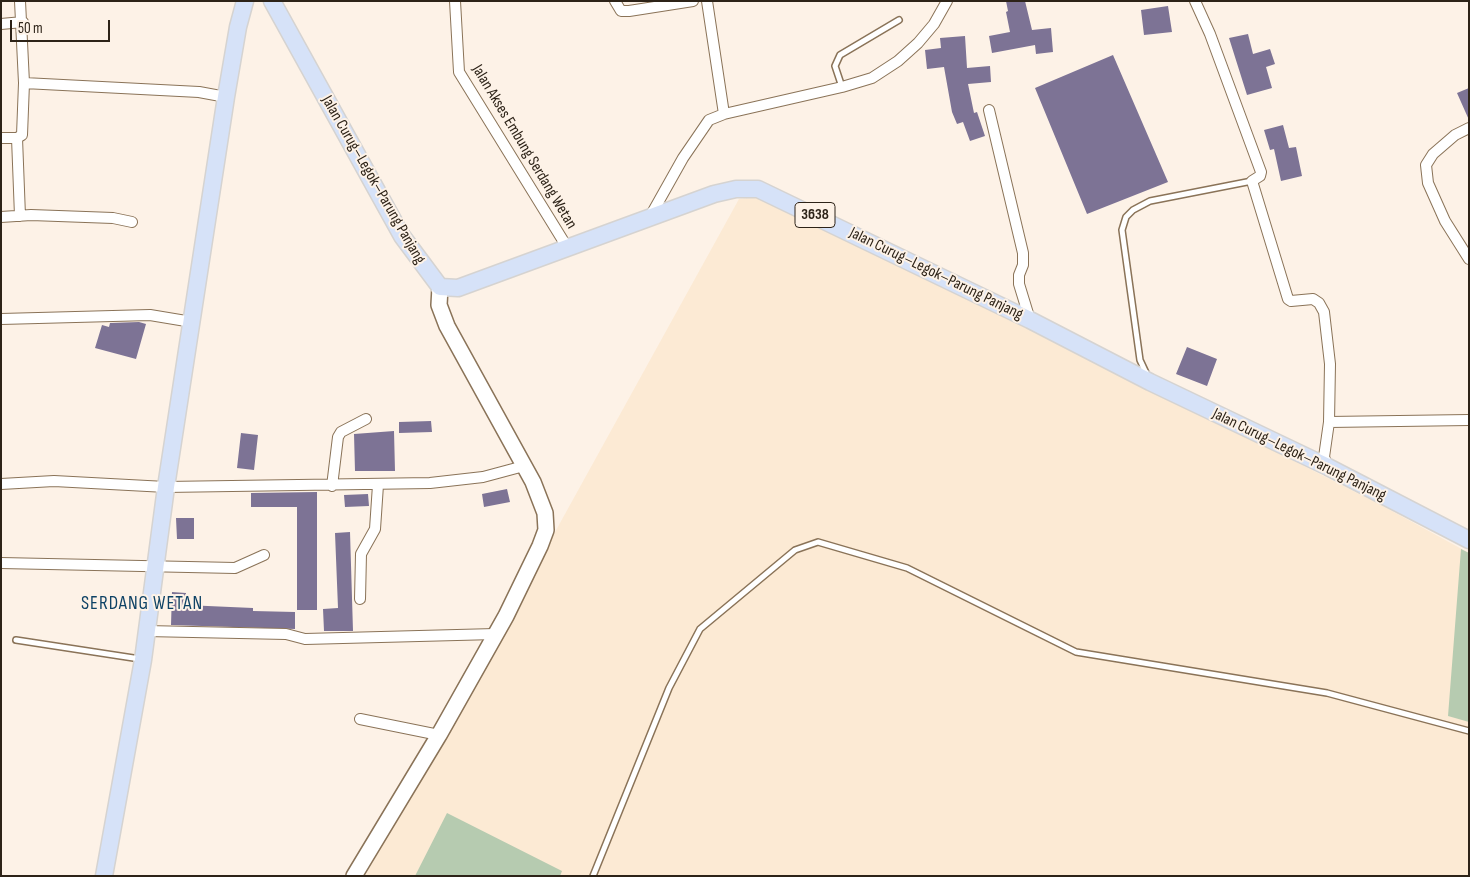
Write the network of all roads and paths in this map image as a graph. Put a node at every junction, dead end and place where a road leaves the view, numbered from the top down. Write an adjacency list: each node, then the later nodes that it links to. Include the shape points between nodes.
1 (20, 1): 11 (street)
2 (245, 1): 15 (main road)
3 (272, 1): 28 (main road, Jalan Curug–Legok–Parung Panjang, via 402,236)
4 (455, 1): 26 (street, Jalan Akses Embung Serdang Wetan, via 459,72)
5 (615, 1): 6 (street, via 621,11)
6 (692, 1)
7 (707, 1): 17 (street)
8 (947, 1): 14 (street, via 934,24 898,61 872,78)
9 (1195, 1): 21 (street, via 1261,172)
10 (899, 20): 14 (lane, via 840,54 835,66)
11 (22, 22): 12 (street); 13 (street)
12 (1, 24)
13 (24, 83): 15 (street, via 199,92); 20 (street, via 23,130)
14 (842, 87): 17 (street)
15 (226, 97): 31 (main road)
16 (989, 110): 30 (street, via 1020,235 1023,265 1019,284)
17 (724, 114): 22 (street, via 706,124)
18 (1469, 128): 27 (street, via 1455,135 1433,154 1426,165 1428,183 1445,221)
19 (1, 138): 20 (street)
20 (17, 138): 23 (street)
21 (1252, 181): 32 (lane, via 1150,201 1126,217 1122,230 1140,360); 35 (street, via 1288,299 1313,299 1324,312 1330,364)
22 (651, 215): 26 (main road, Jalan Curug–Legok–Parung Panjang / 3638); 30 (main road, Jalan Curug–Legok–Parung Panjang / 3638, via 714,194 758,189)
23 (20, 216): 24 (street); 25 (street, via 113,218)
24 (1, 217)
25 (132, 222)
26 (567, 247): 28 (main road, Jalan Curug–Legok–Parung Panjang / 3638, via 458,288)
27 (1469, 259)
28 (440, 287): 36 (street, via 439,305 447,326)
29 (1, 318): 31 (street, via 150,315)
30 (1030, 320): 32 (main road, Jalan Curug–Legok–Parung Panjang / 3638)
31 (192, 322): 40 (main road)
32 (1150, 382): 37 (main road, Jalan Curug–Legok–Parung Panjang / 3638)
33 (366, 419): 41 (street, via 341,432 338,437)
34 (1469, 420): 35 (street)
35 (1329, 422): 37 (street, via 1324,456)
36 (524, 466): 39 (street, via 483,477); 48 (street, via 541,498 546,530)
37 (1328, 467): 42 (main road, Jalan Curug–Legok–Parung Panjang / 3638)
38 (1, 484): 40 (street, via 54,482)
39 (378, 485): 41 (street); 46 (street, via 375,529 362,554)
40 (166, 486): 41 (street); 45 (main road)
41 (332, 486)
42 (1469, 540)
43 (264, 555): 45 (street, via 235,568)
44 (1, 563): 45 (street)
45 (154, 567): 47 (main road)
46 (360, 600)
47 (146, 631): 48 (street, via 286,634 305,639); 50 (main road)
48 (495, 634): 53 (street)
49 (16, 640): 50 (lane)
50 (143, 660): 54 (main road)
51 (360, 719): 53 (street)
52 (1469, 730): 56 (lane, via 1327,692 1076,652 907,568 818,542 795,550 700,628 669,688)
53 (439, 735): 55 (street)
54 (104, 876)
55 (354, 876)
56 (593, 876)

